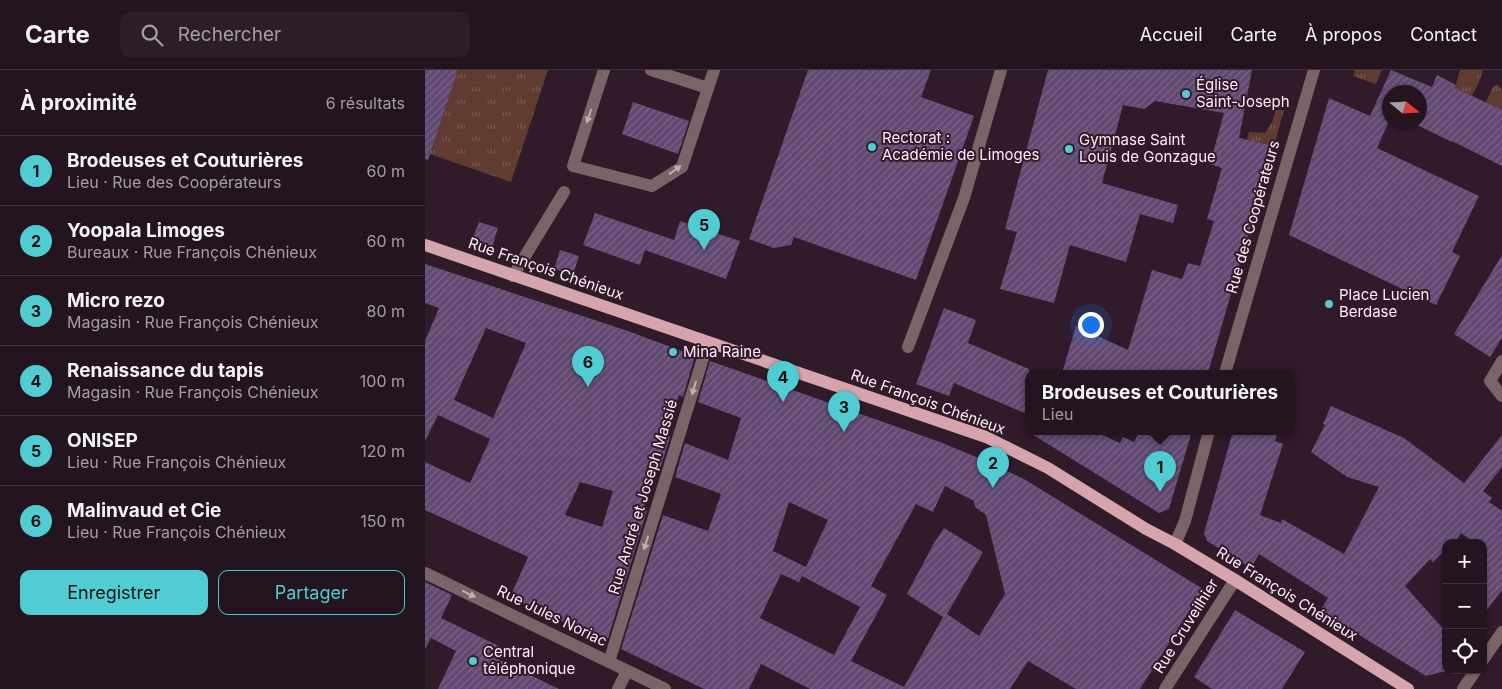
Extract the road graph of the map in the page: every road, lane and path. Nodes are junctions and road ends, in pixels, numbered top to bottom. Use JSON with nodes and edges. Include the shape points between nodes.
{"nodes":[{"id":1,"x":604,"y":70,"type":"edge"},
{"id":2,"x":651,"y":70,"type":"edge"},
{"id":3,"x":714,"y":70,"type":"edge"},
{"id":4,"x":1001,"y":70,"type":"edge"},
{"id":5,"x":1313,"y":70,"type":"edge"},
{"id":6,"x":708,"y":88,"type":"junction"},
{"id":7,"x":563,"y":192,"type":"dead end"},
{"id":8,"x":425,"y":245,"type":"edge"},
{"id":9,"x":513,"y":276,"type":"junction"},
{"id":10,"x":708,"y":342,"type":"junction"},
{"id":11,"x":908,"y":347,"type":"dead end"},
{"id":12,"x":1502,"y":361,"type":"edge"},
{"id":13,"x":1226,"y":370,"type":"edge"},
{"id":14,"x":1502,"y":396,"type":"edge"},
{"id":15,"x":1208,"y":435,"type":"edge"},
{"id":16,"x":1175,"y":544,"type":"junction"},
{"id":17,"x":425,"y":573,"type":"edge"},
{"id":18,"x":1235,"y":580,"type":"junction"},
{"id":19,"x":1502,"y":632,"type":"edge"},
{"id":20,"x":1487,"y":654,"type":"edge"},
{"id":21,"x":609,"y":662,"type":"junction"},
{"id":22,"x":627,"y":671,"type":"junction"},
{"id":23,"x":1473,"y":674,"type":"edge"},
{"id":24,"x":618,"y":689,"type":"edge"},
{"id":25,"x":665,"y":689,"type":"edge"},
{"id":26,"x":1165,"y":689,"type":"edge"},
{"id":27,"x":1407,"y":689,"type":"edge"},
{"id":28,"x":1463,"y":689,"type":"edge"}],
"edges":[{"from":1,"to":6,"type":"street","one_way":true,"via":[[573,166],[652,186],[681,167]]},
{"from":2,"to":6,"type":"street"},
{"from":3,"to":6,"type":"street"},
{"from":4,"to":11,"type":"street","via":[[964,198]]},
{"from":5,"to":13,"type":"street","name":"Rue des Coopérateurs"},
{"from":7,"to":9,"type":"street"},
{"from":8,"to":9,"type":"main road","name":"Rue François Chénieux"},
{"from":9,"to":10,"type":"main road","name":"Rue François Chénieux"},
{"from":10,"to":16,"type":"main road","name":"Rue François Chénieux","via":[[986,437],[1048,468]]},
{"from":10,"to":21,"type":"street","name":"Rue André et Joseph Massié","one_way":true},
{"from":12,"to":14,"type":"street","via":[[1490,381]]},
{"from":15,"to":16,"type":"street","via":[[1185,521]]},
{"from":16,"to":18,"type":"main road","name":"Rue François Chénieux"},
{"from":17,"to":21,"type":"street","name":"Rue Jules Noriac","one_way":true},
{"from":18,"to":26,"type":"street","name":"Rue Cruveilhier"},
{"from":18,"to":27,"type":"main road","name":"Rue François Chénieux"},
{"from":19,"to":20,"type":"street"},
{"from":21,"to":22,"type":"street","name":"Rue Jules Noriac"},
{"from":22,"to":24,"type":"street"},
{"from":22,"to":25,"type":"street","name":"Rue Jules Noriac"},
{"from":23,"to":28,"type":"street"}]}
